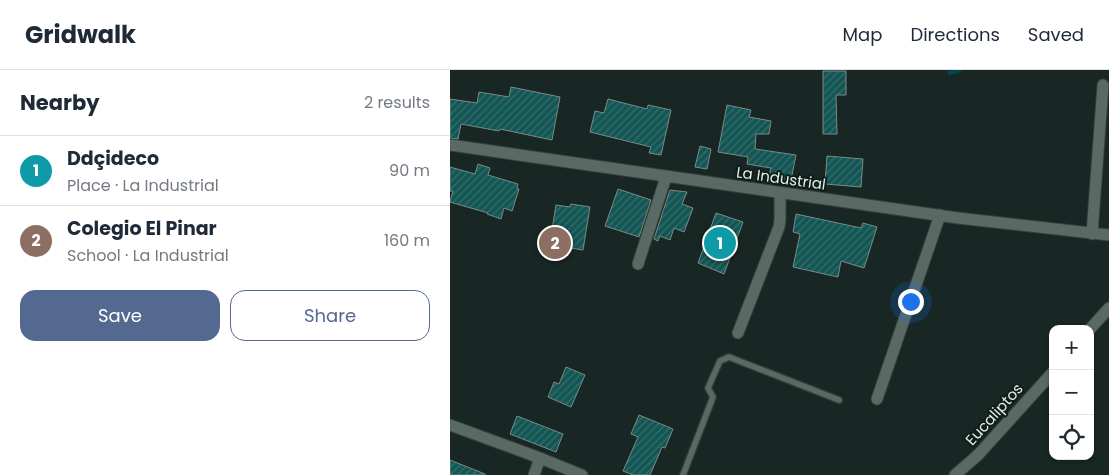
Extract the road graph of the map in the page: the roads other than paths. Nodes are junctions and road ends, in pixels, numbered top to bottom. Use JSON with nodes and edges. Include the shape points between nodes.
{"nodes":[{"id":1,"x":1103,"y":85,"type":"dead end"},
{"id":2,"x":450,"y":145,"type":"edge"},
{"id":3,"x":666,"y":177,"type":"junction"},
{"id":4,"x":780,"y":193,"type":"junction"},
{"id":5,"x":940,"y":216,"type":"junction"},
{"id":6,"x":1092,"y":234,"type":"junction"},
{"id":7,"x":1109,"y":236,"type":"edge"},
{"id":8,"x":638,"y":264,"type":"dead end"},
{"id":9,"x":1109,"y":308,"type":"edge"},
{"id":10,"x":1094,"y":325,"type":"edge"},
{"id":11,"x":738,"y":332,"type":"dead end"},
{"id":12,"x":1049,"y":376,"type":"edge"},
{"id":13,"x":877,"y":399,"type":"dead end"},
{"id":14,"x":838,"y":400,"type":"dead end"},
{"id":15,"x":450,"y":425,"type":"edge"},
{"id":16,"x":540,"y":458,"type":"junction"},
{"id":17,"x":534,"y":475,"type":"edge"},
{"id":18,"x":582,"y":475,"type":"edge"},
{"id":19,"x":683,"y":475,"type":"edge"},
{"id":20,"x":955,"y":475,"type":"edge"}],
"edges":[{"from":1,"to":6,"type":"street"},
{"from":2,"to":3,"type":"street","name":"La Industrial"},
{"from":3,"to":4,"type":"street","name":"La Industrial"},
{"from":3,"to":8,"type":"street"},
{"from":4,"to":5,"type":"street","name":"La Industrial"},
{"from":4,"to":11,"type":"street","via":[[779,227]]},
{"from":5,"to":6,"type":"street","name":"La Industrial"},
{"from":5,"to":13,"type":"street"},
{"from":6,"to":7,"type":"street","name":"La Industrial"},
{"from":9,"to":10,"type":"street"},
{"from":12,"to":20,"type":"street","name":"Eucaliptos","via":[[978,455]]},
{"from":14,"to":19,"type":"lane","via":[[729,357],[720,361],[708,388],[713,397]]},
{"from":15,"to":16,"type":"street"},
{"from":16,"to":17,"type":"street"},
{"from":16,"to":18,"type":"street"}]}
